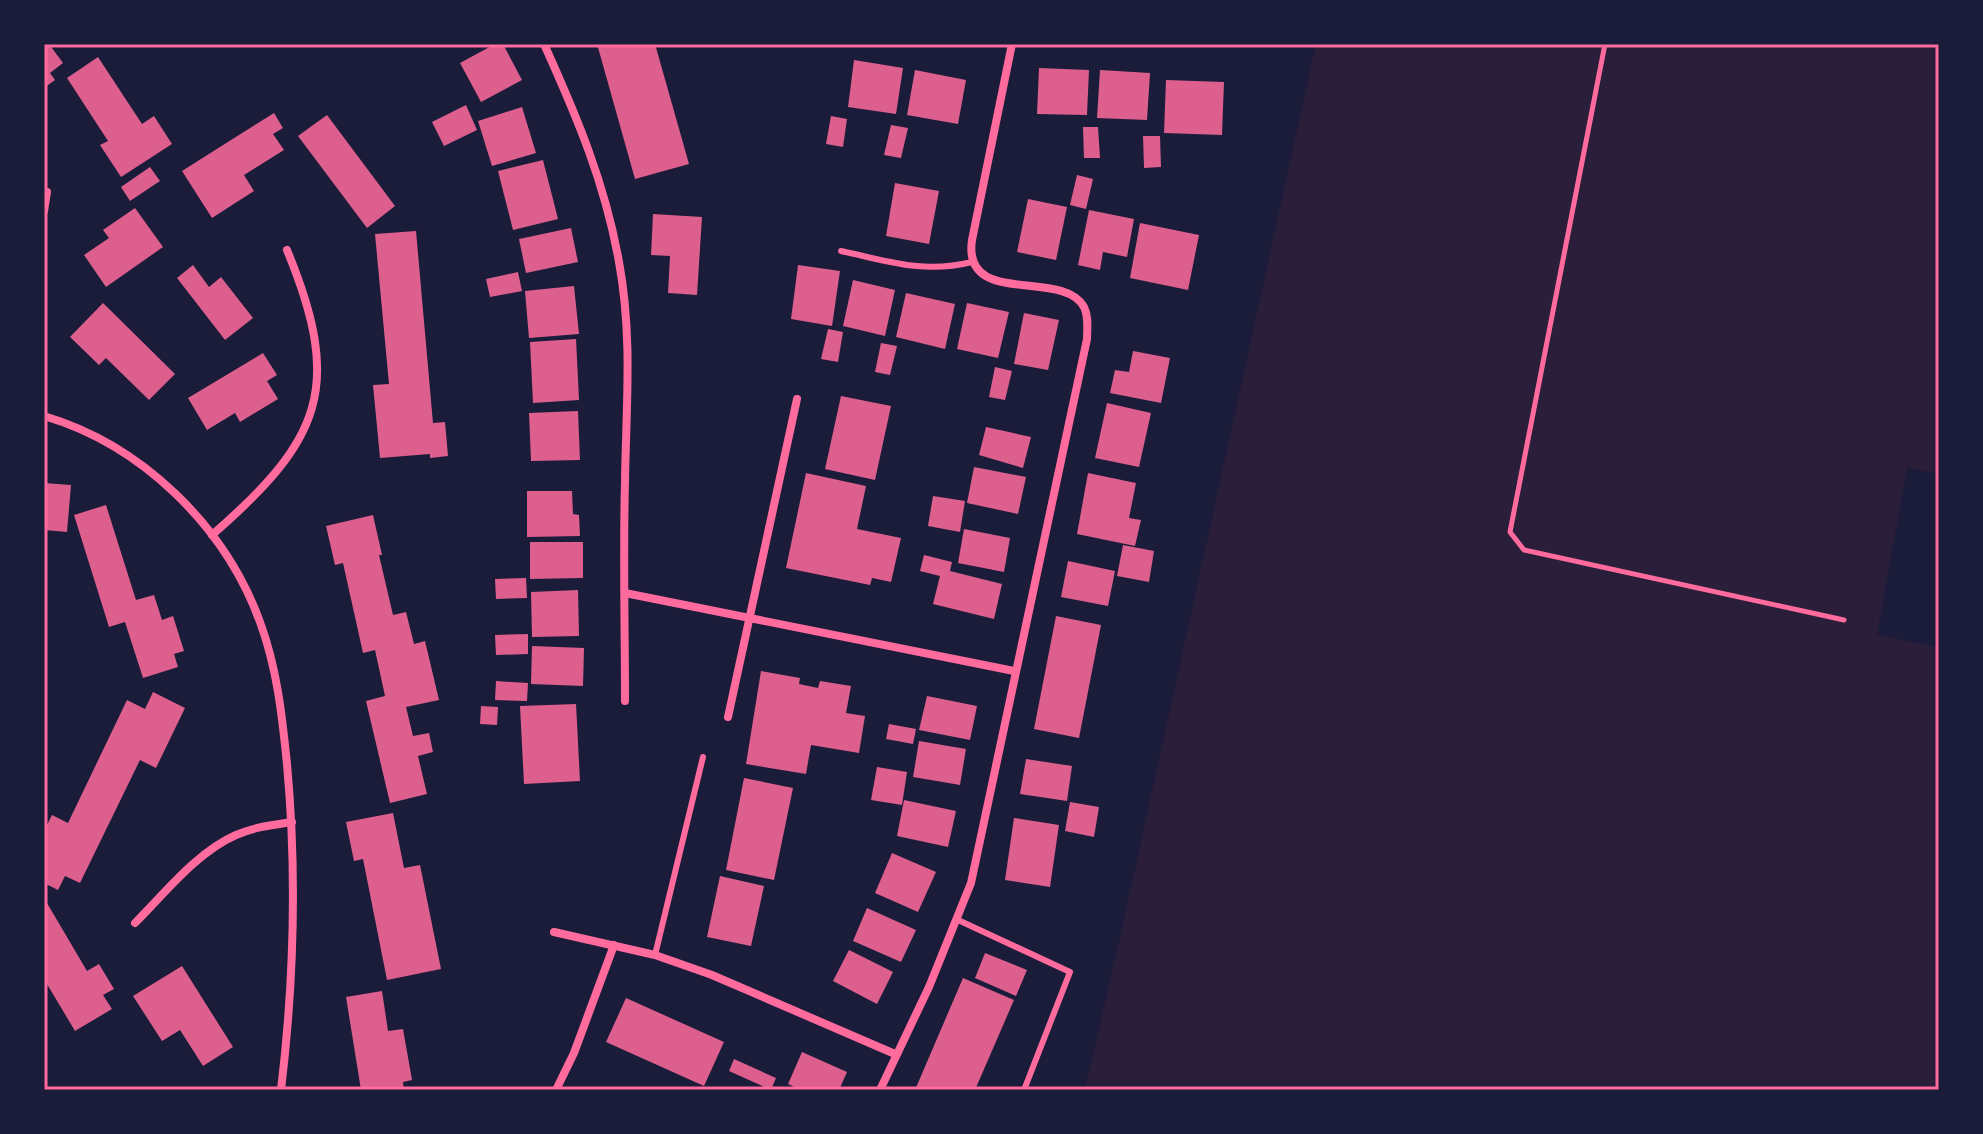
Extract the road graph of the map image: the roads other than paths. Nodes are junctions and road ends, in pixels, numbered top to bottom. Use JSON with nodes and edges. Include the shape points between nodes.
{"nodes":[{"id":1,"x":544,"y":44,"type":"edge"},
{"id":2,"x":1009,"y":44,"type":"edge"},
{"id":3,"x":1028,"y":44,"type":"edge"},
{"id":4,"x":47,"y":192,"type":"dead end"},
{"id":5,"x":44,"y":211,"type":"edge"},
{"id":6,"x":287,"y":250,"type":"dead end"},
{"id":7,"x":841,"y":251,"type":"dead end"},
{"id":8,"x":972,"y":262,"type":"junction"},
{"id":9,"x":797,"y":399,"type":"dead end"},
{"id":10,"x":44,"y":416,"type":"edge"},
{"id":11,"x":212,"y":535,"type":"junction"},
{"id":12,"x":625,"y":593,"type":"junction"},
{"id":13,"x":752,"y":618,"type":"junction"},
{"id":14,"x":1014,"y":671,"type":"junction"},
{"id":15,"x":625,"y":701,"type":"dead end"},
{"id":16,"x":728,"y":717,"type":"dead end"},
{"id":17,"x":703,"y":757,"type":"dead end"},
{"id":18,"x":292,"y":822,"type":"junction"},
{"id":19,"x":958,"y":920,"type":"junction"},
{"id":20,"x":135,"y":923,"type":"dead end"},
{"id":21,"x":554,"y":932,"type":"dead end"},
{"id":22,"x":614,"y":945,"type":"junction"},
{"id":23,"x":655,"y":955,"type":"junction"},
{"id":24,"x":895,"y":1054,"type":"junction"},
{"id":25,"x":281,"y":1090,"type":"edge"},
{"id":26,"x":556,"y":1090,"type":"edge"},
{"id":27,"x":880,"y":1090,"type":"edge"},
{"id":28,"x":1024,"y":1090,"type":"edge"}],
"edges":[{"from":1,"to":12,"type":"street","via":[[583,128],[620,265],[630,375]]},
{"from":2,"to":3,"type":"lane"},
{"from":2,"to":8,"type":"street"},
{"from":4,"to":5,"type":"street"},
{"from":6,"to":11,"type":"street","via":[[309,307],[316,345],[312,409],[286,461]]},
{"from":7,"to":8,"type":"lane","via":[[922,268]]},
{"from":8,"to":14,"type":"street","via":[[997,280],[1073,296],[1088,320]]},
{"from":9,"to":13,"type":"street"},
{"from":10,"to":11,"type":"street","via":[[125,453],[189,505]]},
{"from":11,"to":18,"type":"street","via":[[259,620],[274,669]]},
{"from":12,"to":13,"type":"street"},
{"from":12,"to":15,"type":"street"},
{"from":13,"to":14,"type":"street"},
{"from":13,"to":16,"type":"street"},
{"from":14,"to":19,"type":"street","via":[[977,857]]},
{"from":17,"to":23,"type":"lane"},
{"from":18,"to":20,"type":"street","via":[[261,826],[219,845]]},
{"from":18,"to":25,"type":"street","via":[[293,943]]},
{"from":19,"to":24,"type":"street"},
{"from":19,"to":28,"type":"lane","via":[[1070,972]]},
{"from":21,"to":22,"type":"street"},
{"from":22,"to":23,"type":"street"},
{"from":22,"to":26,"type":"street"},
{"from":23,"to":24,"type":"street"},
{"from":24,"to":27,"type":"street"}]}
